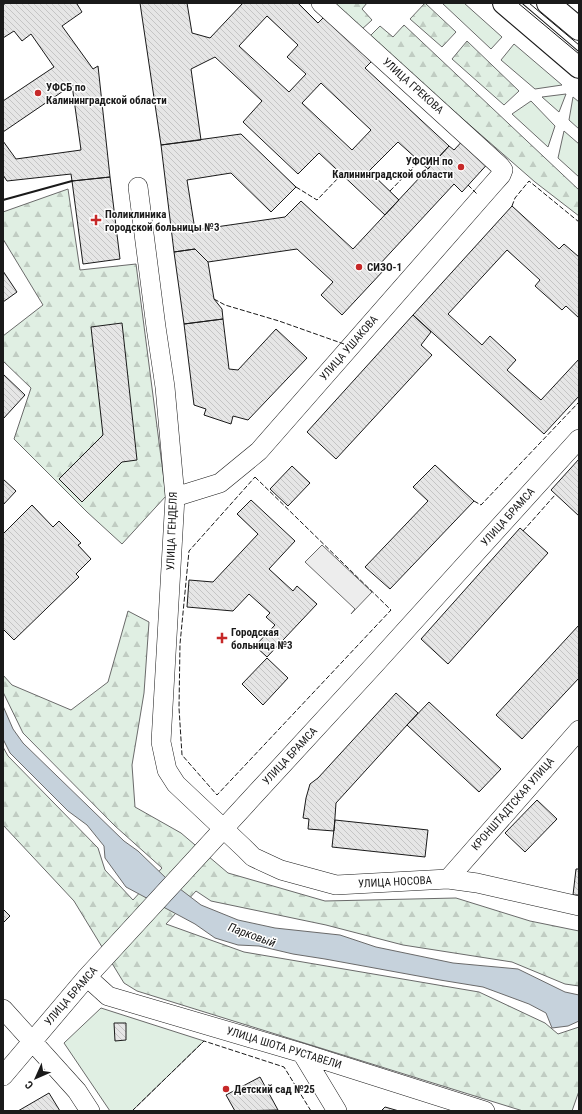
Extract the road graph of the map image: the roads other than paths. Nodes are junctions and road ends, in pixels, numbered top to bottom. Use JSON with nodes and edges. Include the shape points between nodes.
{"nodes":[{"id":1,"x":321,"y":3,"type":"edge"},
{"id":2,"x":504,"y":3,"type":"edge"},
{"id":3,"x":548,"y":3,"type":"edge"},
{"id":4,"x":579,"y":29,"type":"edge"},
{"id":5,"x":579,"y":67,"type":"edge"},
{"id":6,"x":503,"y":170,"type":"joint"},
{"id":7,"x":138,"y":187,"type":"dead end"},
{"id":8,"x":579,"y":439,"type":"edge"},
{"id":9,"x":175,"y":497,"type":"junction"},
{"id":10,"x":579,"y":730,"type":"edge"},
{"id":11,"x":223,"y":829,"type":"junction"},
{"id":12,"x":448,"y":879,"type":"junction"},
{"id":13,"x":579,"y":906,"type":"edge"},
{"id":14,"x":87,"y":977,"type":"junction"},
{"id":15,"x":3,"y":1009,"type":"edge"},
{"id":16,"x":32,"y":1041,"type":"junction"},
{"id":17,"x":302,"y":1052,"type":"junction"},
{"id":18,"x":3,"y":1076,"type":"edge"},
{"id":19,"x":90,"y":1111,"type":"edge"},
{"id":20,"x":337,"y":1111,"type":"edge"},
{"id":21,"x":486,"y":1111,"type":"edge"}],
"edges":[{"from":1,"to":6,"type":"street","name":"УЛИЦА ГРЕКОВА"},
{"from":2,"to":5,"type":"main road"},
{"from":3,"to":4,"type":"main road"},
{"from":6,"to":9,"type":"street","name":"УЛИЦА УШАКОВА","via":[[259,452],[220,483]]},
{"from":7,"to":9,"type":"street","name":"УЛИЦА ГЕНДЕЛЯ","via":[[165,387]]},
{"from":8,"to":11,"type":"street","name":"УЛИЦА БРАМСА"},
{"from":9,"to":11,"type":"street","name":"УЛИЦА ГЕНДЕЛЯ","via":[[161,742],[167,770],[176,784]]},
{"from":10,"to":12,"type":"street","name":"КРОНШТАДТСКАЯ УЛИЦА"},
{"from":11,"to":12,"type":"street","name":"УЛИЦА НОСОВА","via":[[253,857],[281,870],[336,885]]},
{"from":11,"to":14,"type":"street","name":"УЛИЦА БРАМСА"},
{"from":12,"to":13,"type":"street","name":"УЛИЦА НОСОВА"},
{"from":14,"to":16,"type":"street","name":"УЛИЦА БРАМСА"},
{"from":14,"to":17,"type":"street","name":"УЛИЦА ШОТА РУСТАВЕЛИ","via":[[108,996]]},
{"from":15,"to":16,"type":"street"},
{"from":16,"to":18,"type":"street","name":"УЛИЦА БРАМСА"},
{"from":16,"to":19,"type":"street","via":[[77,1091]]},
{"from":17,"to":20,"type":"street"},
{"from":17,"to":21,"type":"street","name":"УЛИЦА ШОТА РУСТАВЕЛИ"}]}
